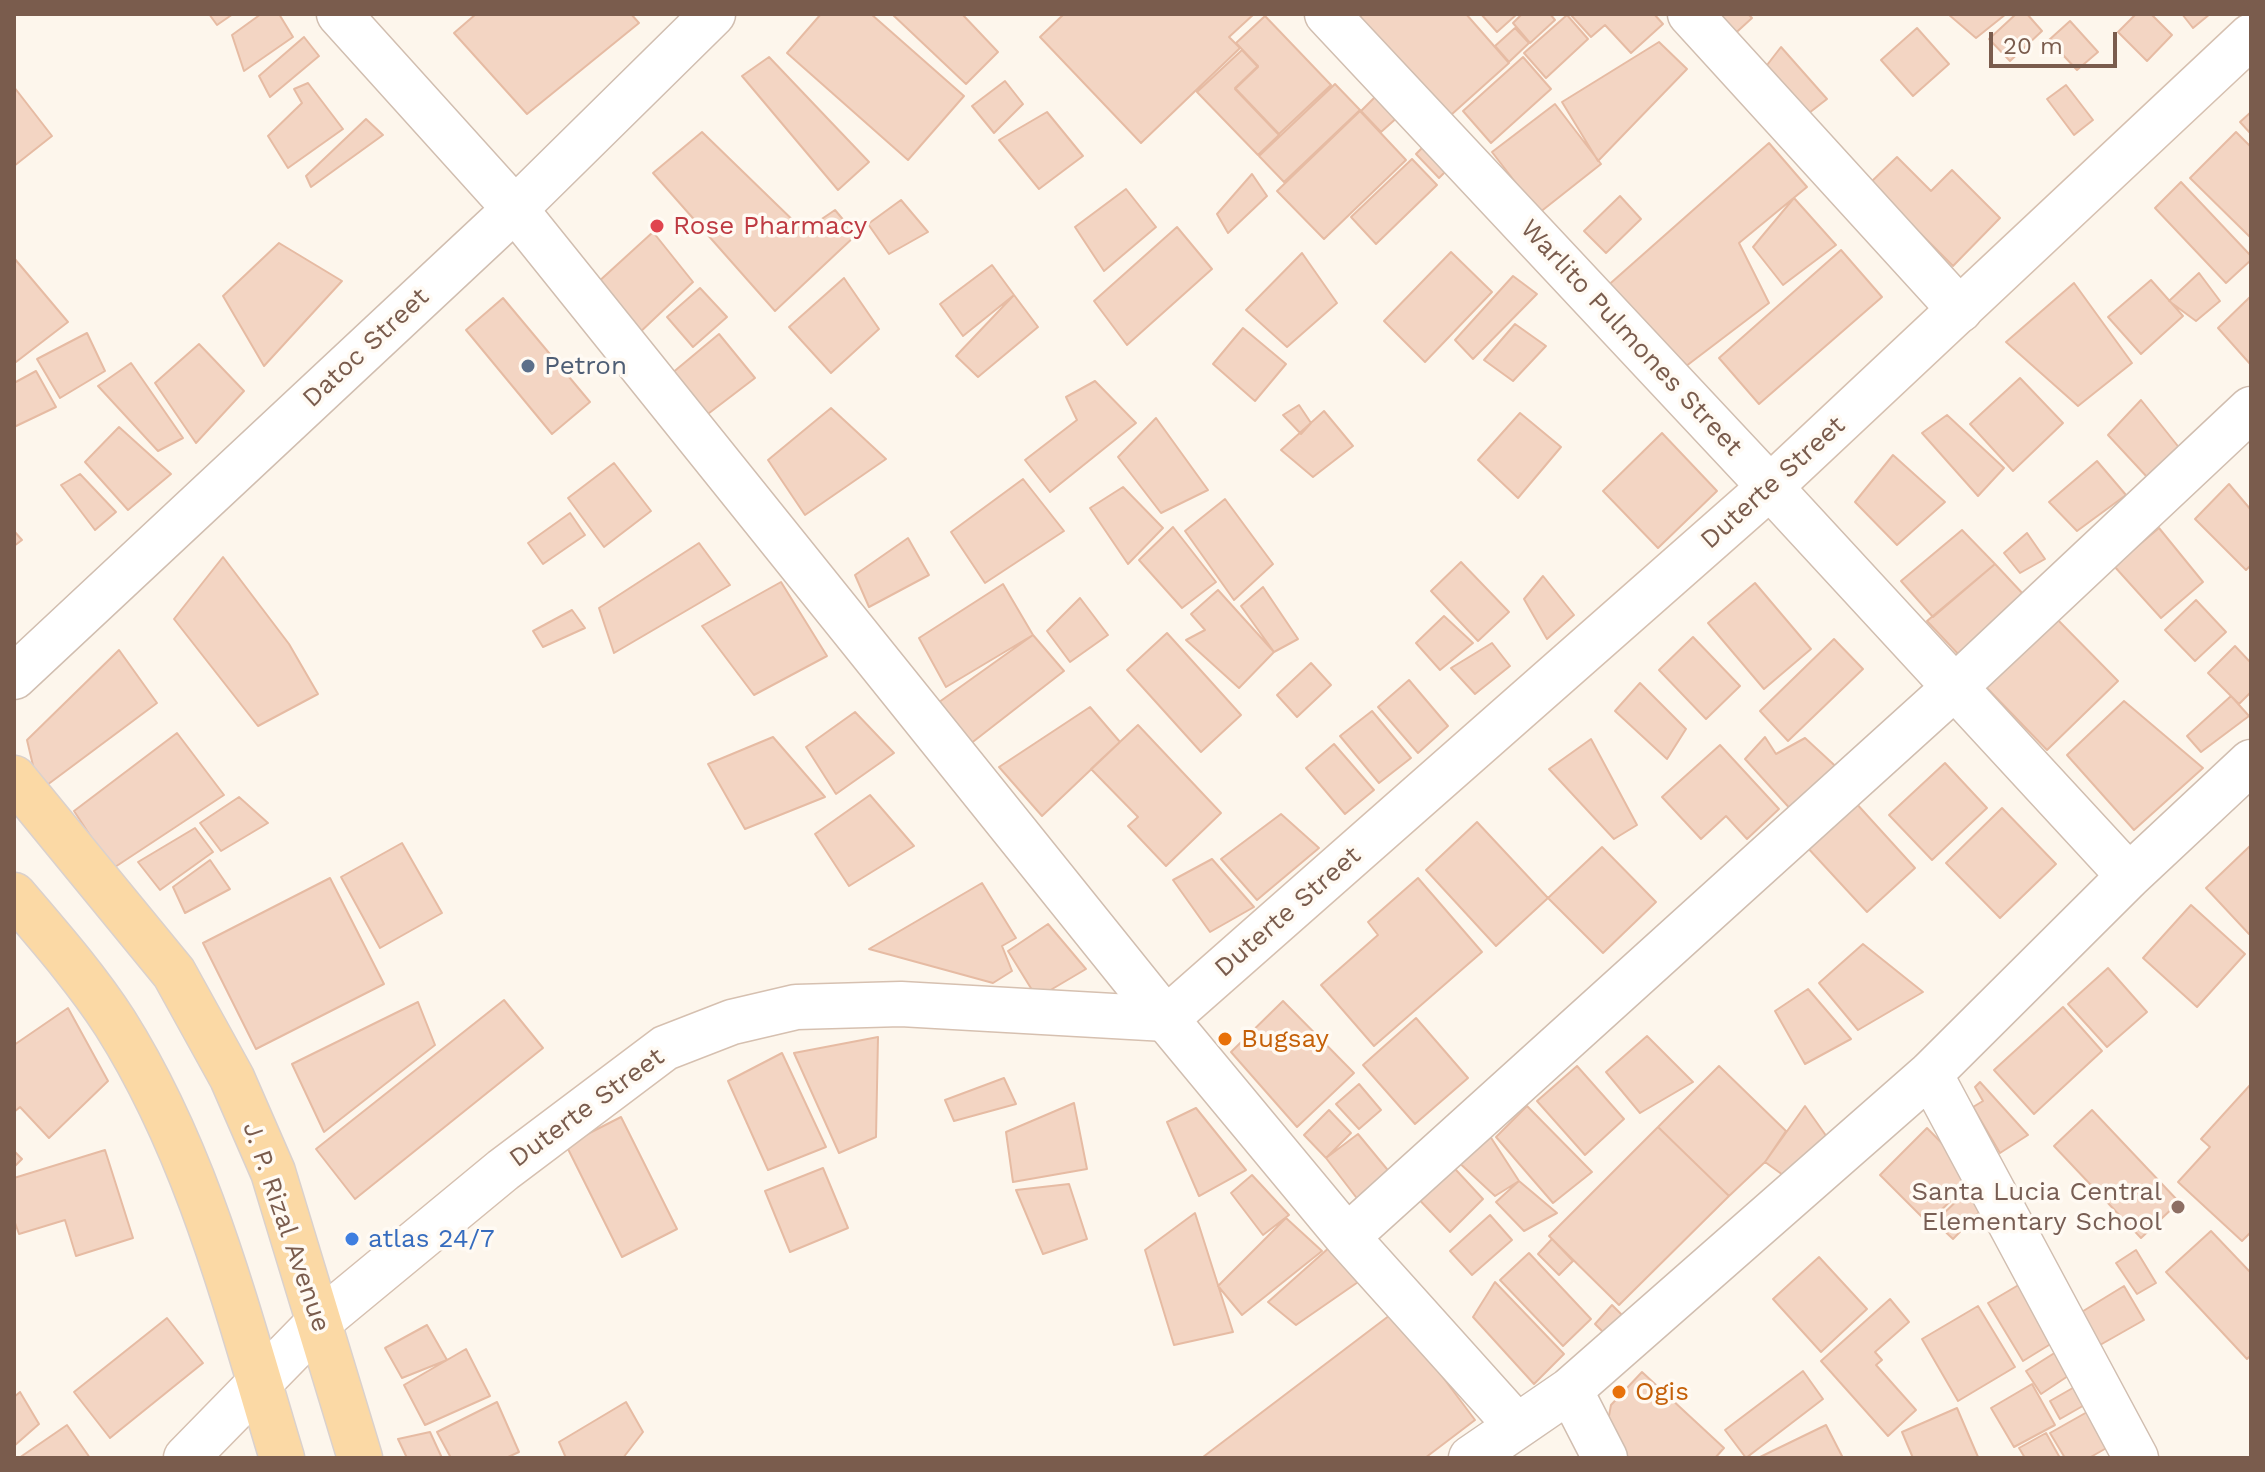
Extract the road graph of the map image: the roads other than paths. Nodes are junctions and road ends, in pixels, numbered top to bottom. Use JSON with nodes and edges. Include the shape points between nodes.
{"nodes":[{"id":1,"x":339,"y":14,"type":"edge"},
{"id":2,"x":713,"y":14,"type":"edge"},
{"id":3,"x":1327,"y":14,"type":"edge"},
{"id":4,"x":1690,"y":14,"type":"edge"},
{"id":5,"x":2251,"y":36,"type":"edge"},
{"id":6,"x":515,"y":209,"type":"junction"},
{"id":7,"x":1960,"y":310,"type":"junction"},
{"id":8,"x":2251,"y":409,"type":"edge"},
{"id":9,"x":1770,"y":487,"type":"junction"},
{"id":10,"x":14,"y":677,"type":"edge"},
{"id":11,"x":1955,"y":687,"type":"junction"},
{"id":12,"x":2251,"y":762,"type":"edge"},
{"id":13,"x":14,"y":778,"type":"edge"},
{"id":14,"x":2129,"y":876,"type":"junction"},
{"id":15,"x":14,"y":895,"type":"edge"},
{"id":16,"x":1166,"y":1019,"type":"junction"},
{"id":17,"x":1930,"y":1074,"type":"junction"},
{"id":18,"x":1347,"y":1237,"type":"junction"},
{"id":19,"x":319,"y":1322,"type":"junction"},
{"id":20,"x":260,"y":1385,"type":"junction"},
{"id":21,"x":1570,"y":1390,"type":"junction"},
{"id":22,"x":1517,"y":1426,"type":"junction"},
{"id":23,"x":186,"y":1458,"type":"edge"},
{"id":24,"x":282,"y":1458,"type":"edge"},
{"id":25,"x":360,"y":1458,"type":"edge"},
{"id":26,"x":1471,"y":1458,"type":"edge"},
{"id":27,"x":1605,"y":1458,"type":"edge"},
{"id":28,"x":2136,"y":1458,"type":"edge"}],
"edges":[{"from":1,"to":6,"type":"street"},
{"from":2,"to":6,"type":"street","name":"Datoc Street"},
{"from":3,"to":9,"type":"street","name":"Warlito Pulmones Street"},
{"from":4,"to":7,"type":"street"},
{"from":5,"to":7,"type":"street","name":"Duterte Street"},
{"from":6,"to":10,"type":"street","name":"Datoc Street"},
{"from":6,"to":16,"type":"street"},
{"from":7,"to":9,"type":"street","name":"Duterte Street"},
{"from":8,"to":11,"type":"street"},
{"from":9,"to":11,"type":"street","name":"Warlito Pulmones Street"},
{"from":9,"to":16,"type":"street","name":"Duterte Street"},
{"from":11,"to":14,"type":"street","name":"Warlito Pulmones Street"},
{"from":11,"to":18,"type":"street"},
{"from":12,"to":14,"type":"street"},
{"from":13,"to":19,"type":"main road","name":"J. P. Rizal Avenue","via":[[174,973],[232,1078],[273,1172]]},
{"from":14,"to":17,"type":"street"},
{"from":15,"to":20,"type":"main road","via":[[115,1024],[168,1122],[213,1229]]},
{"from":16,"to":18,"type":"street"},
{"from":16,"to":19,"type":"street","name":"Duterte Street","via":[[901,1004],[796,1007],[732,1022],[665,1048],[503,1170]]},
{"from":17,"to":21,"type":"street"},
{"from":17,"to":28,"type":"street"},
{"from":18,"to":22,"type":"street"},
{"from":19,"to":20,"type":"street","name":"Duterte Street"},
{"from":19,"to":25,"type":"main road","name":"J. P. Rizal Avenue"},
{"from":20,"to":23,"type":"street","name":"Duterte Street"},
{"from":20,"to":24,"type":"main road"},
{"from":21,"to":22,"type":"street"},
{"from":21,"to":27,"type":"street"},
{"from":22,"to":26,"type":"street"}]}
